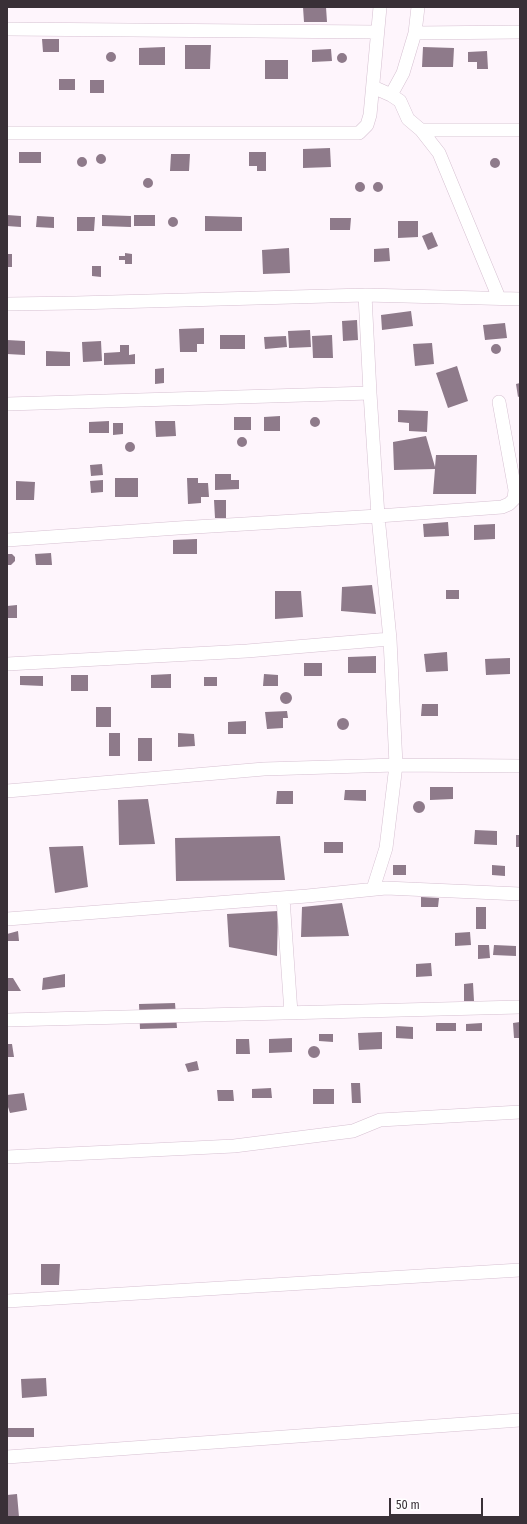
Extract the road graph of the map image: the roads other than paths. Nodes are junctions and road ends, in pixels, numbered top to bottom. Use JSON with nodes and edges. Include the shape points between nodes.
{"nodes":[{"id":1,"x":380,"y":7,"type":"edge"},
{"id":2,"x":418,"y":7,"type":"edge"},
{"id":3,"x":7,"y":29,"type":"edge"},
{"id":4,"x":377,"y":32,"type":"junction"},
{"id":5,"x":520,"y":32,"type":"edge"},
{"id":6,"x":415,"y":33,"type":"junction"},
{"id":7,"x":372,"y":87,"type":"junction"},
{"id":8,"x":391,"y":95,"type":"junction"},
{"id":9,"x":421,"y":130,"type":"junction"},
{"id":10,"x":520,"y":130,"type":"edge"},
{"id":11,"x":7,"y":133,"type":"edge"},
{"id":12,"x":365,"y":295,"type":"junction"},
{"id":13,"x":500,"y":298,"type":"junction"},
{"id":14,"x":520,"y":299,"type":"edge"},
{"id":15,"x":7,"y":304,"type":"edge"},
{"id":16,"x":370,"y":393,"type":"junction"},
{"id":17,"x":499,"y":402,"type":"dead end"},
{"id":18,"x":7,"y":404,"type":"edge"},
{"id":19,"x":378,"y":516,"type":"junction"},
{"id":20,"x":7,"y":540,"type":"edge"},
{"id":21,"x":390,"y":639,"type":"junction"},
{"id":22,"x":7,"y":664,"type":"edge"},
{"id":23,"x":396,"y":765,"type":"junction"},
{"id":24,"x":520,"y":766,"type":"edge"},
{"id":25,"x":7,"y":791,"type":"edge"},
{"id":26,"x":372,"y":889,"type":"junction"},
{"id":27,"x":520,"y":894,"type":"edge"},
{"id":28,"x":283,"y":898,"type":"junction"},
{"id":29,"x":7,"y":919,"type":"edge"},
{"id":30,"x":520,"y":1007,"type":"edge"},
{"id":31,"x":291,"y":1013,"type":"junction"},
{"id":32,"x":7,"y":1020,"type":"edge"},
{"id":33,"x":520,"y":1112,"type":"edge"},
{"id":34,"x":7,"y":1157,"type":"edge"},
{"id":35,"x":520,"y":1270,"type":"edge"},
{"id":36,"x":7,"y":1301,"type":"edge"},
{"id":37,"x":520,"y":1420,"type":"edge"},
{"id":38,"x":7,"y":1457,"type":"edge"}],
"edges":[{"from":1,"to":4,"type":"street"},
{"from":2,"to":6,"type":"street"},
{"from":3,"to":4,"type":"street"},
{"from":4,"to":7,"type":"street"},
{"from":5,"to":6,"type":"street"},
{"from":6,"to":8,"type":"street","via":[[403,73]]},
{"from":7,"to":8,"type":"street"},
{"from":7,"to":11,"type":"street","via":[[370,115],[367,125],[359,134]]},
{"from":8,"to":9,"type":"street","via":[[400,101],[408,119]]},
{"from":9,"to":10,"type":"street"},
{"from":9,"to":13,"type":"street","via":[[439,153]]},
{"from":12,"to":13,"type":"street"},
{"from":12,"to":15,"type":"street"},
{"from":12,"to":16,"type":"street"},
{"from":13,"to":14,"type":"street"},
{"from":16,"to":18,"type":"street"},
{"from":16,"to":19,"type":"street"},
{"from":17,"to":19,"type":"street","via":[[515,490],[514,499],[509,504],[502,507]]},
{"from":19,"to":20,"type":"street"},
{"from":19,"to":21,"type":"street"},
{"from":21,"to":22,"type":"street"},
{"from":21,"to":23,"type":"street"},
{"from":23,"to":24,"type":"street"},
{"from":23,"to":25,"type":"street","via":[[264,770]]},
{"from":23,"to":26,"type":"street","via":[[386,848]]},
{"from":26,"to":27,"type":"street"},
{"from":26,"to":28,"type":"street"},
{"from":28,"to":29,"type":"street"},
{"from":28,"to":31,"type":"street"},
{"from":30,"to":31,"type":"street"},
{"from":31,"to":32,"type":"street"},
{"from":33,"to":34,"type":"street","via":[[380,1120],[353,1131],[234,1146]]},
{"from":35,"to":36,"type":"street"},
{"from":37,"to":38,"type":"street"}]}
